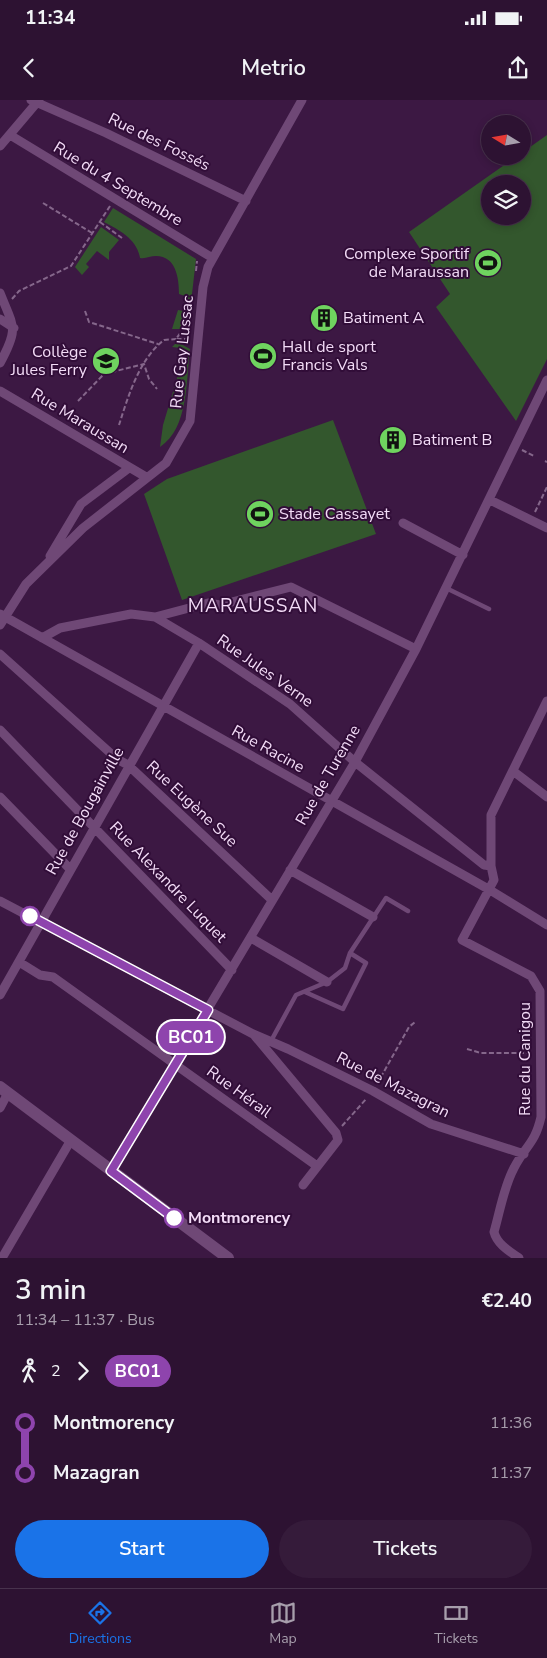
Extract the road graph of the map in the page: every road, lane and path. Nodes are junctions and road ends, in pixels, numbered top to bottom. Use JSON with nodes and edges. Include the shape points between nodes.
{"nodes":[{"id":1,"x":302,"y":100,"type":"edge"},
{"id":2,"x":36,"y":101,"type":"edge"},
{"id":3,"x":10,"y":135,"type":"junction"},
{"id":4,"x":0,"y":146,"type":"edge"},
{"id":5,"x":246,"y":201,"type":"junction"},
{"id":6,"x":43,"y":203,"type":"dead end"},
{"id":7,"x":110,"y":206,"type":"dead end"},
{"id":8,"x":100,"y":222,"type":"junction"},
{"id":9,"x":93,"y":233,"type":"junction"},
{"id":10,"x":122,"y":238,"type":"dead end"},
{"id":11,"x":197,"y":258,"type":"dead end"},
{"id":12,"x":212,"y":258,"type":"junction"},
{"id":13,"x":195,"y":276,"type":"dead end"},
{"id":14,"x":0,"y":293,"type":"edge"},
{"id":15,"x":5,"y":306,"type":"junction"},
{"id":16,"x":86,"y":311,"type":"dead end"},
{"id":17,"x":0,"y":319,"type":"edge"},
{"id":18,"x":190,"y":322,"type":"dead end"},
{"id":19,"x":14,"y":328,"type":"junction"},
{"id":20,"x":176,"y":339,"type":"junction"},
{"id":21,"x":198,"y":340,"type":"junction"},
{"id":22,"x":158,"y":344,"type":"junction"},
{"id":23,"x":0,"y":363,"type":"edge"},
{"id":24,"x":144,"y":364,"type":"junction"},
{"id":25,"x":547,"y":380,"type":"edge"},
{"id":26,"x":158,"y":389,"type":"dead end"},
{"id":27,"x":0,"y":391,"type":"edge"},
{"id":28,"x":78,"y":401,"type":"dead end"},
{"id":29,"x":119,"y":425,"type":"dead end"},
{"id":30,"x":129,"y":468,"type":"junction"},
{"id":31,"x":146,"y":478,"type":"junction"},
{"id":32,"x":547,"y":487,"type":"edge"},
{"id":33,"x":490,"y":500,"type":"junction"},
{"id":34,"x":531,"y":520,"type":"junction"},
{"id":35,"x":403,"y":523,"type":"dead end"},
{"id":36,"x":547,"y":528,"type":"edge"},
{"id":37,"x":463,"y":555,"type":"junction"},
{"id":38,"x":42,"y":570,"type":"junction"},
{"id":39,"x":446,"y":588,"type":"junction"},
{"id":40,"x":489,"y":609,"type":"dead end"},
{"id":41,"x":155,"y":617,"type":"junction"},
{"id":42,"x":2,"y":619,"type":"edge"},
{"id":43,"x":42,"y":638,"type":"junction"},
{"id":44,"x":199,"y":643,"type":"junction"},
{"id":45,"x":416,"y":650,"type":"junction"},
{"id":46,"x":0,"y":654,"type":"edge"},
{"id":47,"x":547,"y":701,"type":"edge"},
{"id":48,"x":161,"y":707,"type":"junction"},
{"id":49,"x":0,"y":730,"type":"edge"},
{"id":50,"x":355,"y":762,"type":"junction"},
{"id":51,"x":128,"y":765,"type":"junction"},
{"id":52,"x":513,"y":771,"type":"junction"},
{"id":53,"x":0,"y":797,"type":"edge"},
{"id":54,"x":547,"y":798,"type":"edge"},
{"id":55,"x":330,"y":801,"type":"junction"},
{"id":56,"x":94,"y":827,"type":"junction"},
{"id":57,"x":491,"y":866,"type":"junction"},
{"id":58,"x":70,"y":869,"type":"junction"},
{"id":59,"x":290,"y":870,"type":"junction"},
{"id":60,"x":490,"y":890,"type":"junction"},
{"id":61,"x":272,"y":900,"type":"junction"},
{"id":62,"x":0,"y":901,"type":"edge"},
{"id":63,"x":408,"y":910,"type":"dead end"},
{"id":64,"x":373,"y":917,"type":"junction"},
{"id":65,"x":41,"y":922,"type":"junction"},
{"id":66,"x":547,"y":925,"type":"edge"},
{"id":67,"x":250,"y":938,"type":"junction"},
{"id":68,"x":350,"y":953,"type":"junction"},
{"id":69,"x":19,"y":962,"type":"junction"},
{"id":70,"x":232,"y":970,"type":"junction"},
{"id":71,"x":327,"y":982,"type":"junction"},
{"id":72,"x":1,"y":991,"type":"edge"},
{"id":73,"x":305,"y":992,"type":"junction"},
{"id":74,"x":208,"y":1010,"type":"junction"},
{"id":75,"x":415,"y":1022,"type":"dead end"},
{"id":76,"x":253,"y":1034,"type":"junction"},
{"id":77,"x":271,"y":1041,"type":"junction"},
{"id":78,"x":467,"y":1049,"type":"dead end"},
{"id":79,"x":541,"y":1054,"type":"junction"},
{"id":80,"x":174,"y":1064,"type":"junction"},
{"id":81,"x":4,"y":1090,"type":"edge"},
{"id":82,"x":373,"y":1091,"type":"junction"},
{"id":83,"x":0,"y":1108,"type":"edge"},
{"id":84,"x":337,"y":1137,"type":"junction"},
{"id":85,"x":71,"y":1140,"type":"junction"},
{"id":86,"x":524,"y":1154,"type":"junction"},
{"id":87,"x":317,"y":1166,"type":"junction"},
{"id":88,"x":111,"y":1171,"type":"junction"},
{"id":89,"x":303,"y":1185,"type":"dead end"},
{"id":90,"x":2,"y":1258,"type":"edge"},
{"id":91,"x":228,"y":1258,"type":"edge"},
{"id":92,"x":519,"y":1258,"type":"edge"}],
"edges":[{"from":1,"to":5,"type":"street","name":"Rue Gay Lussac"},
{"from":2,"to":3,"type":"street"},
{"from":2,"to":5,"type":"street","name":"Rue des Fossés"},
{"from":3,"to":4,"type":"street"},
{"from":3,"to":12,"type":"street","name":"Rue du 4 Septembre"},
{"from":5,"to":12,"type":"street","name":"Rue Gay Lussac"},
{"from":6,"to":9,"type":"path"},
{"from":7,"to":8,"type":"path"},
{"from":8,"to":9,"type":"path"},
{"from":8,"to":10,"type":"path"},
{"from":9,"to":15,"type":"path","via":[[71,266],[19,291]]},
{"from":11,"to":13,"type":"path"},
{"from":12,"to":21,"type":"street","name":"Rue Gay Lussac","via":[[204,282]]},
{"from":14,"to":15,"type":"street"},
{"from":15,"to":19,"type":"street"},
{"from":16,"to":22,"type":"path","via":[[89,322]]},
{"from":17,"to":19,"type":"street"},
{"from":18,"to":20,"type":"path","via":[[189,330],[181,332]]},
{"from":19,"to":23,"type":"street","via":[[12,340]]},
{"from":20,"to":21,"type":"path"},
{"from":20,"to":22,"type":"path"},
{"from":21,"to":31,"type":"street","name":"Rue Gay Lussac","via":[[190,421],[166,463]]},
{"from":22,"to":24,"type":"path"},
{"from":24,"to":26,"type":"path","via":[[149,379]]},
{"from":24,"to":28,"type":"path","via":[[104,374]]},
{"from":24,"to":29,"type":"path"},
{"from":25,"to":33,"type":"street","name":"Rue de Turenne"},
{"from":27,"to":30,"type":"street","name":"Rue Maraussan"},
{"from":30,"to":31,"type":"street","name":"Rue Maraussan"},
{"from":30,"to":38,"type":"street","name":"Rue Gay Lussac","via":[[81,504]]},
{"from":31,"to":38,"type":"street","name":"Rue Gay Lussac","via":[[83,528]]},
{"from":32,"to":34,"type":"path"},
{"from":33,"to":34,"type":"street"},
{"from":33,"to":37,"type":"street","name":"Rue de Turenne"},
{"from":34,"to":36,"type":"street"},
{"from":35,"to":37,"type":"street"},
{"from":37,"to":39,"type":"street","name":"Rue de Turenne"},
{"from":38,"to":42,"type":"street","name":"Rue Gay Lussac","via":[[26,584]]},
{"from":39,"to":40,"type":"lane"},
{"from":39,"to":45,"type":"street","name":"Rue de Turenne"},
{"from":41,"to":43,"type":"street","name":"Rue Jules Verne","via":[[131,614],[60,628]]},
{"from":41,"to":44,"type":"street","name":"Rue Jules Verne"},
{"from":41,"to":45,"type":"street","via":[[292,587]]},
{"from":42,"to":43,"type":"street","name":"Rue Racine"},
{"from":43,"to":48,"type":"street","name":"Rue Racine"},
{"from":44,"to":48,"type":"street","name":"Rue de Bougainville"},
{"from":44,"to":50,"type":"street","name":"Rue Jules Verne","via":[[290,704]]},
{"from":45,"to":50,"type":"street","name":"Rue de Turenne"},
{"from":46,"to":51,"type":"street","name":"Rue Eugène Sue","via":[[117,759]]},
{"from":47,"to":52,"type":"street"},
{"from":48,"to":51,"type":"street","name":"Rue de Bougainville"},
{"from":48,"to":55,"type":"street","name":"Rue Racine"},
{"from":49,"to":56,"type":"street","name":"Rue Alexandre Luquet"},
{"from":50,"to":55,"type":"street","name":"Rue de Turenne"},
{"from":50,"to":57,"type":"street","name":"Rue Jules Verne","via":[[484,865]]},
{"from":51,"to":56,"type":"street","name":"Rue de Bougainville"},
{"from":51,"to":61,"type":"street","name":"Rue Eugène Sue"},
{"from":52,"to":54,"type":"street"},
{"from":52,"to":57,"type":"street","via":[[491,815]]},
{"from":53,"to":58,"type":"street"},
{"from":55,"to":59,"type":"street","name":"Rue de Turenne"},
{"from":55,"to":60,"type":"street","name":"Rue Racine"},
{"from":56,"to":58,"type":"street","name":"Rue de Bougainville"},
{"from":56,"to":70,"type":"street","name":"Rue Alexandre Luquet"},
{"from":57,"to":60,"type":"street","via":[[494,880]]},
{"from":58,"to":65,"type":"street","name":"Rue de Bougainville"},
{"from":59,"to":61,"type":"street","name":"Rue de Turenne"},
{"from":59,"to":64,"type":"street"},
{"from":60,"to":66,"type":"street","name":"Rue Racine"},
{"from":60,"to":79,"type":"street","name":"Rue du Canigou","via":[[462,940],[537,982]]},
{"from":61,"to":67,"type":"street","name":"Rue de Turenne"},
{"from":62,"to":65,"type":"street","name":"Rue de Mazagran"},
{"from":63,"to":64,"type":"lane","via":[[386,898]]},
{"from":64,"to":68,"type":"lane"},
{"from":65,"to":69,"type":"street","name":"Rue de Bougainville"},
{"from":65,"to":74,"type":"street","name":"Rue de Mazagran"},
{"from":67,"to":70,"type":"street","name":"Rue de Turenne"},
{"from":67,"to":71,"type":"street"},
{"from":68,"to":71,"type":"lane","via":[[345,968]]},
{"from":68,"to":73,"type":"lane","via":[[366,963],[343,1009]]},
{"from":69,"to":72,"type":"street","name":"Rue de Bougainville"},
{"from":69,"to":80,"type":"street","name":"Rue Hérail","via":[[40,975],[53,977]]},
{"from":70,"to":74,"type":"street","name":"Rue de Turenne"},
{"from":71,"to":73,"type":"lane"},
{"from":73,"to":77,"type":"lane","via":[[296,996]]},
{"from":74,"to":76,"type":"street","name":"Rue de Mazagran"},
{"from":74,"to":80,"type":"street","name":"Rue de Turenne"},
{"from":75,"to":82,"type":"path","via":[[409,1027]]},
{"from":76,"to":77,"type":"street","name":"Rue de Mazagran"},
{"from":76,"to":84,"type":"street","name":"Rue de Mazagran"},
{"from":77,"to":82,"type":"street","name":"Rue de Mazagran"},
{"from":78,"to":79,"type":"path","via":[[480,1053]]},
{"from":79,"to":86,"type":"street","name":"Rue du Canigou","via":[[541,1117],[537,1133]]},
{"from":80,"to":87,"type":"street","name":"Rue Hérail"},
{"from":80,"to":88,"type":"street","name":"Rue de Turenne"},
{"from":81,"to":83,"type":"street"},
{"from":81,"to":85,"type":"main road"},
{"from":82,"to":84,"type":"path"},
{"from":82,"to":86,"type":"street","name":"Rue de Mazagran","via":[[431,1124]]},
{"from":84,"to":87,"type":"street"},
{"from":85,"to":88,"type":"main road"},
{"from":85,"to":90,"type":"street"},
{"from":86,"to":92,"type":"street","name":"Rue du Canigou","via":[[513,1168],[494,1232],[504,1247]]},
{"from":87,"to":89,"type":"street"},
{"from":88,"to":91,"type":"main road"}]}
